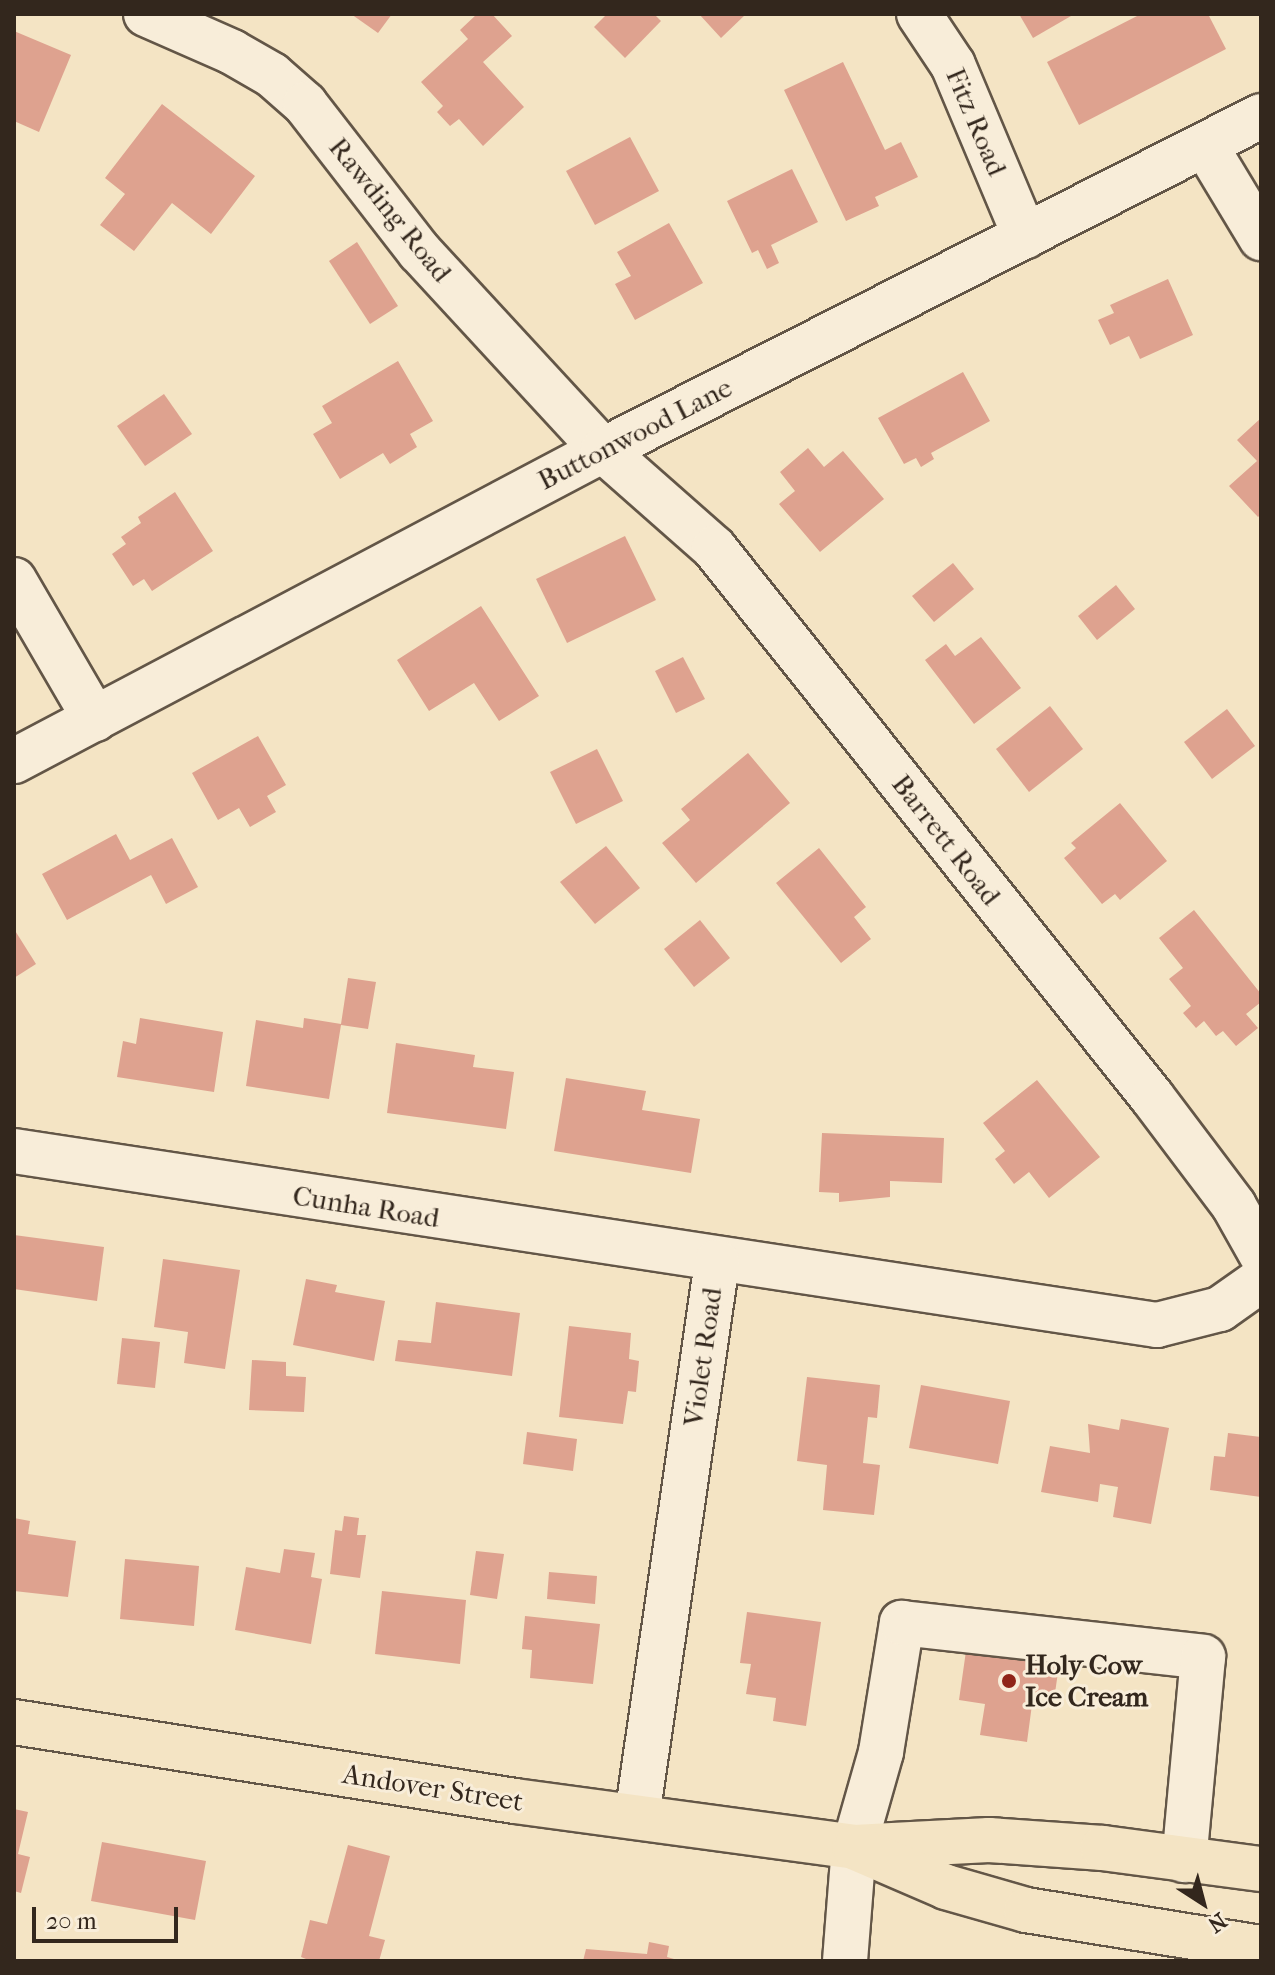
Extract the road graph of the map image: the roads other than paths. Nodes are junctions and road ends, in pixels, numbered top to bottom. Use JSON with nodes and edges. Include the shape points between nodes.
{"nodes":[{"id":1,"x":146,"y":14,"type":"edge"},
{"id":2,"x":919,"y":14,"type":"edge"},
{"id":3,"x":1261,"y":116,"type":"edge"},
{"id":4,"x":1205,"y":145,"type":"junction"},
{"id":5,"x":1025,"y":236,"type":"junction"},
{"id":6,"x":1261,"y":238,"type":"edge"},
{"id":7,"x":603,"y":450,"type":"junction"},
{"id":8,"x":14,"y":580,"type":"edge"},
{"id":9,"x":95,"y":719,"type":"junction"},
{"id":10,"x":14,"y":761,"type":"edge"},
{"id":11,"x":14,"y":1151,"type":"edge"},
{"id":12,"x":1261,"y":1254,"type":"edge"},
{"id":13,"x":717,"y":1262,"type":"junction"},
{"id":14,"x":1261,"y":1280,"type":"edge"},
{"id":15,"x":14,"y":1722,"type":"edge"},
{"id":16,"x":637,"y":1817,"type":"junction"},
{"id":17,"x":854,"y":1847,"type":"junction"},
{"id":18,"x":1184,"y":1860,"type":"junction"},
{"id":19,"x":1261,"y":1869,"type":"edge"},
{"id":20,"x":1261,"y":1948,"type":"edge"},
{"id":21,"x":845,"y":1961,"type":"edge"}],
"edges":[{"from":1,"to":7,"type":"street","name":"Rawding Road","via":[[232,52],[272,75],[305,104],[420,252]]},
{"from":2,"to":5,"type":"street","name":"Fitz Road","via":[[953,65]]},
{"from":3,"to":4,"type":"street","name":"Buttonwood Lane"},
{"from":4,"to":5,"type":"street","name":"Buttonwood Lane"},
{"from":4,"to":6,"type":"street"},
{"from":5,"to":7,"type":"street","name":"Buttonwood Lane"},
{"from":7,"to":9,"type":"street","name":"Buttonwood Lane"},
{"from":7,"to":12,"type":"street","name":"Barrett Road","via":[[714,548],[1152,1097],[1234,1206]]},
{"from":8,"to":9,"type":"street"},
{"from":9,"to":10,"type":"street","name":"Buttonwood Lane"},
{"from":11,"to":13,"type":"street","name":"Cunha Road"},
{"from":13,"to":14,"type":"street","name":"Violet Road","via":[[1157,1325],[1220,1309]]},
{"from":13,"to":16,"type":"street","name":"Violet Road"},
{"from":15,"to":16,"type":"highway","name":"Andover Street"},
{"from":16,"to":17,"type":"highway","name":"Andover Street"},
{"from":17,"to":18,"type":"highway","name":"Andover Street","via":[[989,1840]]},
{"from":17,"to":18,"type":"street","via":[[881,1752],[902,1623],[1203,1657]]},
{"from":17,"to":20,"type":"highway","name":"Andover Street","via":[[946,1887],[1026,1910]]},
{"from":17,"to":21,"type":"street"},
{"from":18,"to":19,"type":"highway","name":"Andover Street"}]}
